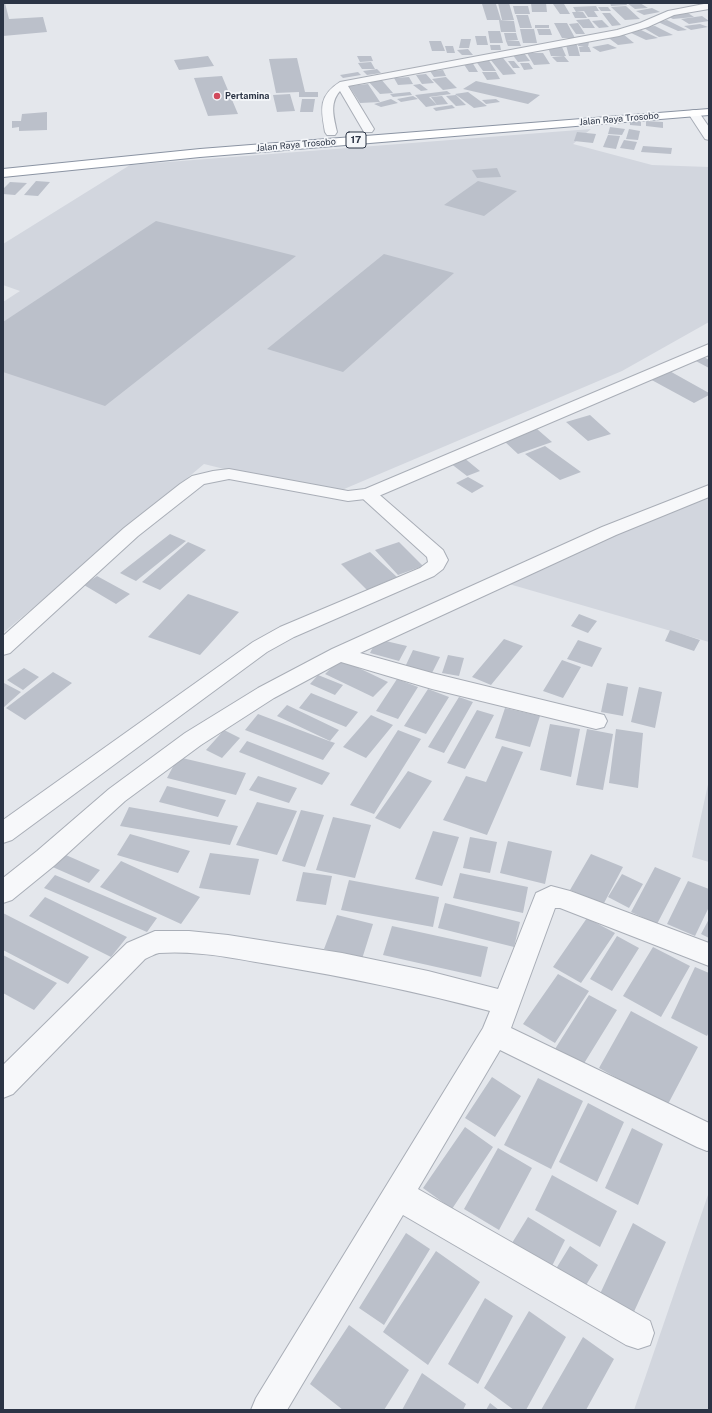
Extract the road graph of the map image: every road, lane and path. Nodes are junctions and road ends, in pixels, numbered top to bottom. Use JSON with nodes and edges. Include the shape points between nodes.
{"nodes":[{"id":1,"x":666,"y":3,"type":"edge"},
{"id":2,"x":709,"y":6,"type":"edge"},
{"id":3,"x":671,"y":14,"type":"junction"},
{"id":4,"x":342,"y":85,"type":"junction"},
{"id":5,"x":709,"y":102,"type":"edge"},
{"id":6,"x":709,"y":112,"type":"edge"},
{"id":7,"x":694,"y":113,"type":"junction"},
{"id":8,"x":368,"y":129,"type":"junction"},
{"id":9,"x":330,"y":132,"type":"junction"},
{"id":10,"x":709,"y":136,"type":"edge"},
{"id":11,"x":3,"y":163,"type":"edge"},
{"id":12,"x":3,"y":173,"type":"edge"},
{"id":13,"x":709,"y":349,"type":"edge"},
{"id":14,"x":709,"y":490,"type":"edge"},
{"id":15,"x":368,"y":494,"type":"junction"},
{"id":16,"x":3,"y":648,"type":"edge"},
{"id":17,"x":339,"y":654,"type":"junction"},
{"id":18,"x":596,"y":721,"type":"dead end"},
{"id":19,"x":3,"y":833,"type":"edge"},
{"id":20,"x":3,"y":892,"type":"edge"},
{"id":21,"x":709,"y":955,"type":"edge"},
{"id":22,"x":507,"y":1003,"type":"junction"},
{"id":23,"x":495,"y":1034,"type":"junction"},
{"id":24,"x":3,"y":1085,"type":"edge"},
{"id":25,"x":706,"y":1137,"type":"dead end"},
{"id":26,"x":398,"y":1195,"type":"junction"},
{"id":27,"x":638,"y":1333,"type":"dead end"},
{"id":28,"x":268,"y":1410,"type":"edge"}],
"edges":[{"from":1,"to":3,"type":"street"},
{"from":2,"to":3,"type":"street"},
{"from":3,"to":4,"type":"street","via":[[619,32]]},
{"from":4,"to":8,"type":"street"},
{"from":4,"to":9,"type":"street","via":[[332,92],[326,108]]},
{"from":5,"to":8,"type":"highway","name":"Jalan Raya Trosobo","number":"17"},
{"from":6,"to":7,"type":"highway","name":"Jalan Raya Trosobo","number":"17"},
{"from":7,"to":10,"type":"street"},
{"from":7,"to":12,"type":"highway","name":"Jalan Raya Trosobo","number":"17","via":[[207,152]]},
{"from":8,"to":9,"type":"highway","name":"Jalan Raya Trosobo","number":"17"},
{"from":9,"to":11,"type":"highway","name":"Jalan Raya Trosobo","number":"17"},
{"from":13,"to":15,"type":"street"},
{"from":14,"to":17,"type":"street","via":[[608,531]]},
{"from":15,"to":16,"type":"street","via":[[336,494],[229,474],[198,480],[131,532]]},
{"from":15,"to":19,"type":"street","via":[[436,554],[436,565],[427,572],[287,632],[260,647]]},
{"from":17,"to":18,"type":"street"},
{"from":17,"to":20,"type":"street","via":[[266,693],[193,739],[117,795]]},
{"from":21,"to":22,"type":"street","via":[[560,898],[551,897],[545,900]]},
{"from":22,"to":23,"type":"street"},
{"from":22,"to":24,"type":"street","via":[[342,964],[228,946],[155,942],[136,951]]},
{"from":23,"to":25,"type":"street"},
{"from":23,"to":26,"type":"street"},
{"from":26,"to":27,"type":"street"},
{"from":26,"to":28,"type":"street"}]}
